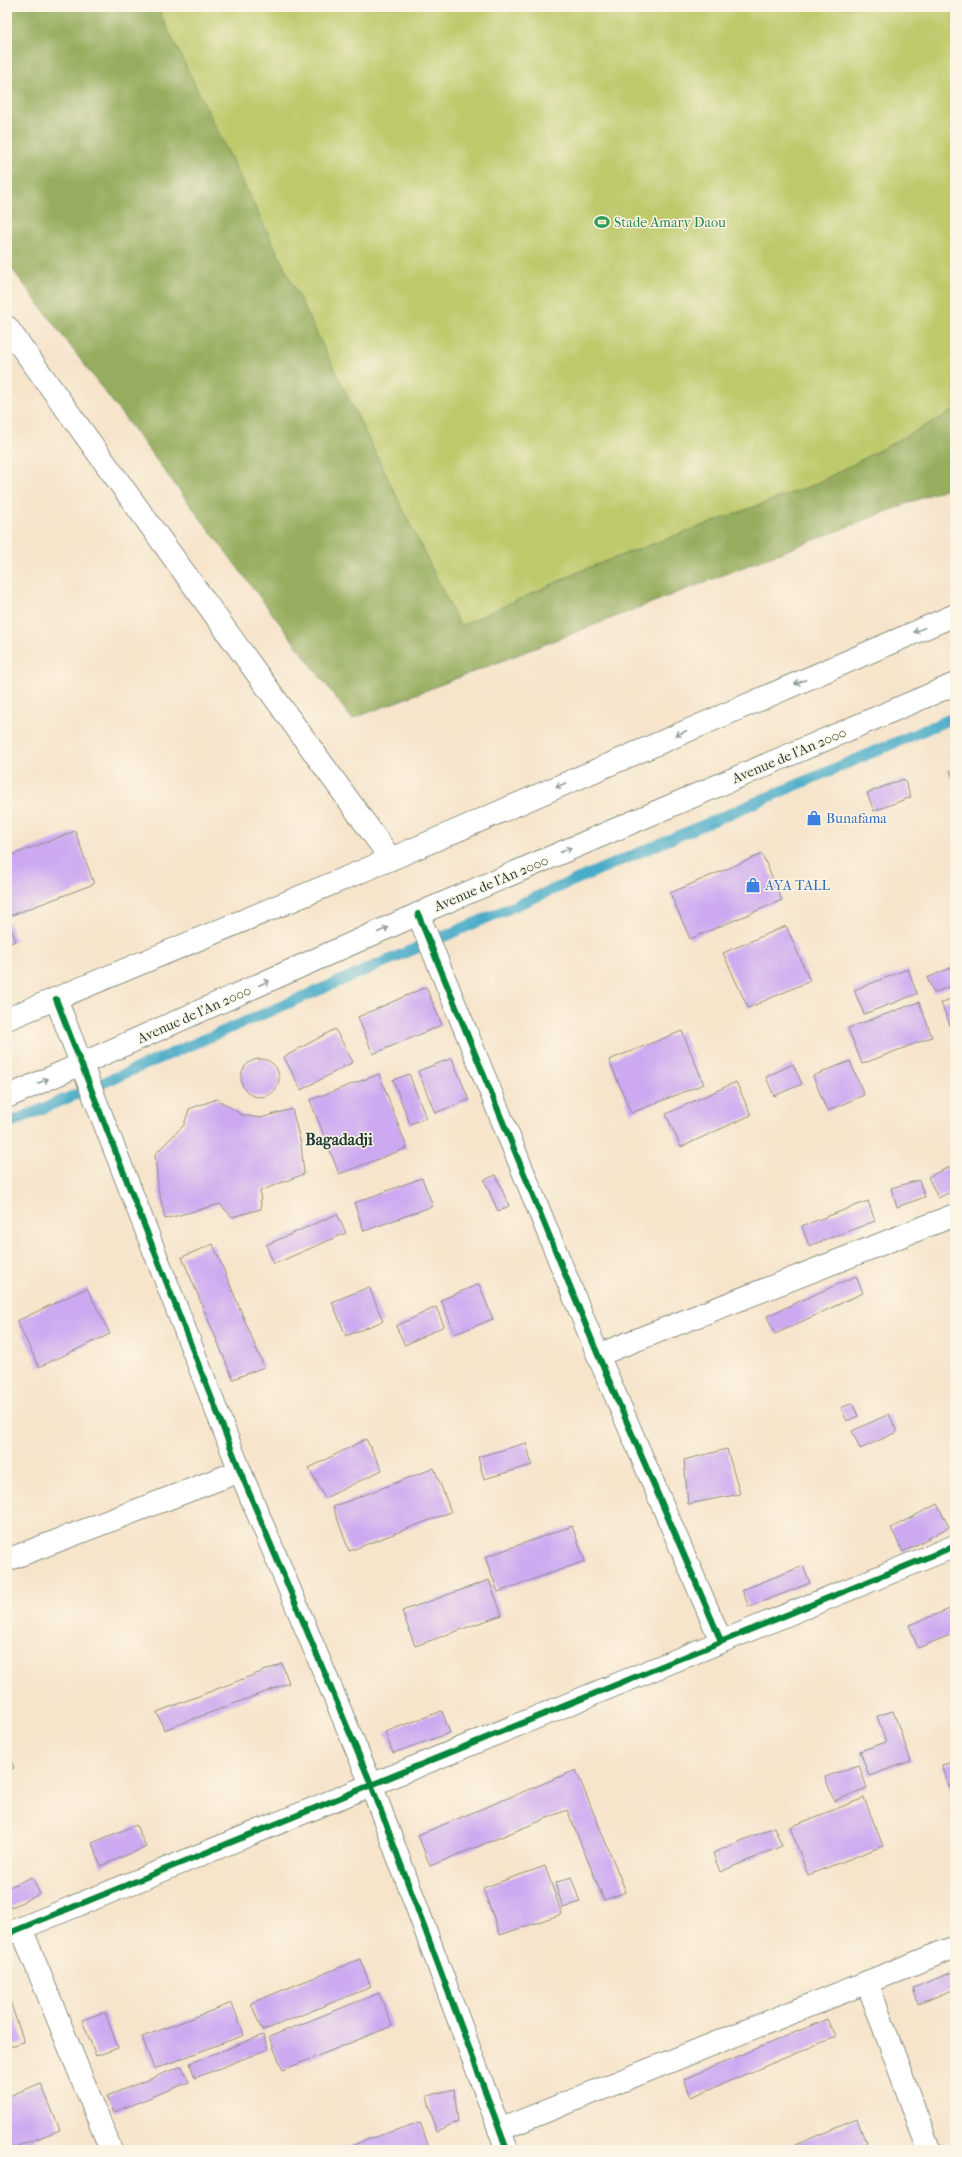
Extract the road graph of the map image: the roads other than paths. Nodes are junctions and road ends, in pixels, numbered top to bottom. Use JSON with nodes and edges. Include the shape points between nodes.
{"nodes":[{"id":1,"x":7,"y":327,"type":"edge"},
{"id":2,"x":955,"y":615,"type":"edge"},
{"id":3,"x":955,"y":684,"type":"edge"},
{"id":4,"x":390,"y":859,"type":"junction"},
{"id":5,"x":418,"y":914,"type":"junction"},
{"id":6,"x":56,"y":999,"type":"junction"},
{"id":7,"x":7,"y":1019,"type":"edge"},
{"id":8,"x":80,"y":1065,"type":"junction"},
{"id":9,"x":7,"y":1096,"type":"edge"},
{"id":10,"x":955,"y":1215,"type":"edge"},
{"id":11,"x":598,"y":1355,"type":"junction"},
{"id":12,"x":240,"y":1471,"type":"junction"},
{"id":13,"x":955,"y":1546,"type":"edge"},
{"id":14,"x":7,"y":1560,"type":"edge"},
{"id":15,"x":722,"y":1641,"type":"junction"},
{"id":16,"x":371,"y":1784,"type":"junction"},
{"id":17,"x":14,"y":1931,"type":"edge"},
{"id":18,"x":955,"y":1947,"type":"edge"},
{"id":19,"x":868,"y":1982,"type":"junction"},
{"id":20,"x":499,"y":2130,"type":"junction"},
{"id":21,"x":111,"y":2150,"type":"edge"},
{"id":22,"x":507,"y":2150,"type":"edge"},
{"id":23,"x":929,"y":2150,"type":"edge"}],
"edges":[{"from":1,"to":4,"type":"street"},
{"from":2,"to":4,"type":"street","one_way":true},
{"from":5,"to":3,"type":"street","name":"Avenue de l'An 2000","one_way":true},
{"from":4,"to":6,"type":"street"},
{"from":8,"to":5,"type":"street","name":"Avenue de l'An 2000","one_way":true},
{"from":5,"to":11,"type":"street"},
{"from":6,"to":7,"type":"street"},
{"from":6,"to":8,"type":"street"},
{"from":9,"to":8,"type":"street","name":"Avenue de l'An 2000","one_way":true},
{"from":8,"to":12,"type":"street"},
{"from":10,"to":11,"type":"street"},
{"from":11,"to":15,"type":"street"},
{"from":12,"to":14,"type":"street"},
{"from":12,"to":16,"type":"street"},
{"from":13,"to":15,"type":"street"},
{"from":15,"to":16,"type":"street"},
{"from":16,"to":17,"type":"street"},
{"from":16,"to":20,"type":"street"},
{"from":17,"to":21,"type":"street"},
{"from":18,"to":19,"type":"street"},
{"from":19,"to":20,"type":"street"},
{"from":19,"to":23,"type":"street"},
{"from":20,"to":22,"type":"street"}]}
